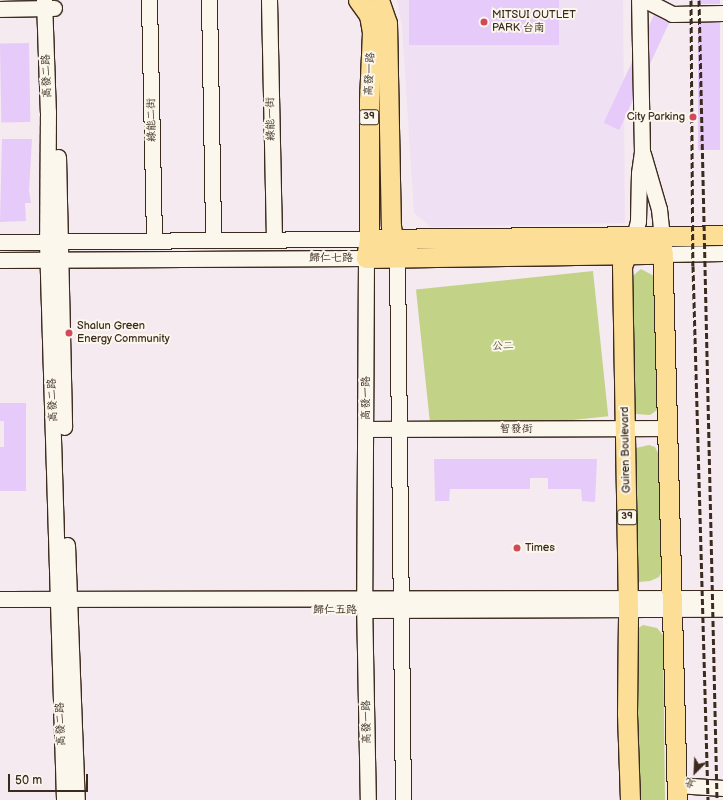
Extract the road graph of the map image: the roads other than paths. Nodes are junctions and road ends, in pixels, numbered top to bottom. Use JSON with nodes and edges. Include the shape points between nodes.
{"nodes":[{"id":1,"x":149,"y":0,"type":"edge"},
{"id":2,"x":209,"y":0,"type":"edge"},
{"id":3,"x":269,"y":0,"type":"edge"},
{"id":4,"x":358,"y":0,"type":"edge"},
{"id":5,"x":379,"y":0,"type":"edge"},
{"id":6,"x":639,"y":0,"type":"edge"},
{"id":7,"x":645,"y":0,"type":"edge"},
{"id":8,"x":50,"y":4,"type":"edge"},
{"id":9,"x":0,"y":9,"type":"edge"},
{"id":10,"x":723,"y":13,"type":"edge"},
{"id":11,"x":642,"y":152,"type":"junction"},
{"id":12,"x":723,"y":235,"type":"edge"},
{"id":13,"x":634,"y":237,"type":"junction"},
{"id":14,"x":154,"y":239,"type":"junction"},
{"id":15,"x":213,"y":239,"type":"junction"},
{"id":16,"x":274,"y":239,"type":"junction"},
{"id":17,"x":370,"y":239,"type":"junction"},
{"id":18,"x":392,"y":239,"type":"junction"},
{"id":19,"x":0,"y":242,"type":"edge"},
{"id":20,"x":53,"y":242,"type":"junction"},
{"id":21,"x":662,"y":245,"type":"junction"},
{"id":22,"x":723,"y":253,"type":"edge"},
{"id":23,"x":625,"y":254,"type":"junction"},
{"id":24,"x":366,"y":258,"type":"junction"},
{"id":25,"x":397,"y":258,"type":"junction"},
{"id":26,"x":0,"y":260,"type":"edge"},
{"id":27,"x":54,"y":260,"type":"junction"},
{"id":28,"x":667,"y":428,"type":"junction"},
{"id":29,"x":366,"y":429,"type":"junction"},
{"id":30,"x":398,"y":429,"type":"junction"},
{"id":31,"x":626,"y":429,"type":"junction"},
{"id":32,"x":723,"y":598,"type":"edge"},
{"id":33,"x":0,"y":599,"type":"edge"},
{"id":34,"x":628,"y":603,"type":"junction"},
{"id":35,"x":670,"y":603,"type":"junction"},
{"id":36,"x":63,"y":604,"type":"junction"},
{"id":37,"x":364,"y":605,"type":"junction"},
{"id":38,"x":400,"y":605,"type":"junction"},
{"id":39,"x":0,"y":608,"type":"edge"},
{"id":40,"x":723,"y":609,"type":"edge"},
{"id":41,"x":723,"y":788,"type":"edge"},
{"id":42,"x":677,"y":793,"type":"edge"},
{"id":43,"x":64,"y":800,"type":"edge"},
{"id":44,"x":77,"y":800,"type":"edge"},
{"id":45,"x":368,"y":800,"type":"edge"},
{"id":46,"x":403,"y":800,"type":"edge"},
{"id":47,"x":630,"y":800,"type":"edge"}],
"edges":[{"from":1,"to":14,"type":"street","name":"綠能二街"},
{"from":2,"to":15,"type":"street"},
{"from":3,"to":16,"type":"street","name":"綠能一街"},
{"from":4,"to":17,"type":"main road","name":"高發一路","number":"39","via":[[369,15],[372,32],[368,101]]},
{"from":5,"to":18,"type":"main road","name":"高發一路","number":"39","via":[[387,23]]},
{"from":6,"to":11,"type":"street","name":"Guiren Boulevard"},
{"from":7,"to":10,"type":"street","via":[[672,14]]},
{"from":8,"to":9,"type":"street"},
{"from":8,"to":20,"type":"street","name":"高發二路","via":[[48,112]]},
{"from":11,"to":13,"type":"street","name":"Guiren Boulevard","via":[[638,173],[638,221]]},
{"from":11,"to":21,"type":"street","name":"Guiren Boulevard","via":[[659,209]]},
{"from":12,"to":21,"type":"main road"},
{"from":13,"to":18,"type":"main road","name":"歸仁七路"},
{"from":13,"to":21,"type":"main road","name":"歸仁七路"},
{"from":13,"to":23,"type":"main road","name":"Guiren Boulevard","number":"39"},
{"from":14,"to":15,"type":"street","name":"歸仁七路"},
{"from":14,"to":20,"type":"street","name":"歸仁七路"},
{"from":15,"to":16,"type":"street","name":"歸仁七路"},
{"from":16,"to":17,"type":"street","name":"歸仁七路"},
{"from":17,"to":18,"type":"main road","name":"歸仁七路"},
{"from":17,"to":24,"type":"main road","name":"高發一路","number":"39"},
{"from":18,"to":25,"type":"main road","name":"高發一路","number":"39"},
{"from":19,"to":20,"type":"street","name":"歸仁七路"},
{"from":20,"to":27,"type":"street","name":"高發二路"},
{"from":21,"to":22,"type":"street"},
{"from":21,"to":23,"type":"main road","name":"歸仁七路"},
{"from":21,"to":28,"type":"main road","name":"Guiren Boulevard"},
{"from":23,"to":25,"type":"main road","name":"歸仁七路"},
{"from":23,"to":31,"type":"main road","name":"Guiren Boulevard","number":"39","via":[[622,266]]},
{"from":24,"to":25,"type":"main road","name":"歸仁七路"},
{"from":24,"to":27,"type":"street","name":"歸仁七路"},
{"from":24,"to":29,"type":"street","name":"高發一路"},
{"from":25,"to":30,"type":"street","name":"高發一路"},
{"from":26,"to":27,"type":"street","name":"歸仁七路"},
{"from":27,"to":36,"type":"street","name":"高發二路"},
{"from":28,"to":31,"type":"street","name":"智發街"},
{"from":28,"to":35,"type":"main road","name":"Guiren Boulevard"},
{"from":29,"to":30,"type":"street","name":"智發街"},
{"from":29,"to":37,"type":"street","name":"高發一路"},
{"from":30,"to":31,"type":"street","name":"智發街"},
{"from":30,"to":38,"type":"street","name":"高發一路"},
{"from":31,"to":34,"type":"main road","name":"Guiren Boulevard","number":"39"},
{"from":32,"to":35,"type":"street"},
{"from":33,"to":36,"type":"street","name":"歸仁五路"},
{"from":34,"to":35,"type":"street","name":"歸仁五路"},
{"from":34,"to":38,"type":"street","name":"歸仁五路"},
{"from":34,"to":47,"type":"main road","name":"Guiren Boulevard","number":"39","via":[[627,713]]},
{"from":35,"to":40,"type":"street"},
{"from":35,"to":42,"type":"main road","name":"Guiren Boulevard"},
{"from":36,"to":37,"type":"street","name":"歸仁五路"},
{"from":36,"to":39,"type":"street","name":"歸仁五路"},
{"from":36,"to":43,"type":"street","name":"高發二路"},
{"from":36,"to":44,"type":"street","name":"高發二路"},
{"from":37,"to":38,"type":"street","name":"歸仁五路"},
{"from":37,"to":45,"type":"street","name":"高發一路"},
{"from":38,"to":46,"type":"street","name":"高發一路"},
{"from":41,"to":42,"type":"street"}]}
